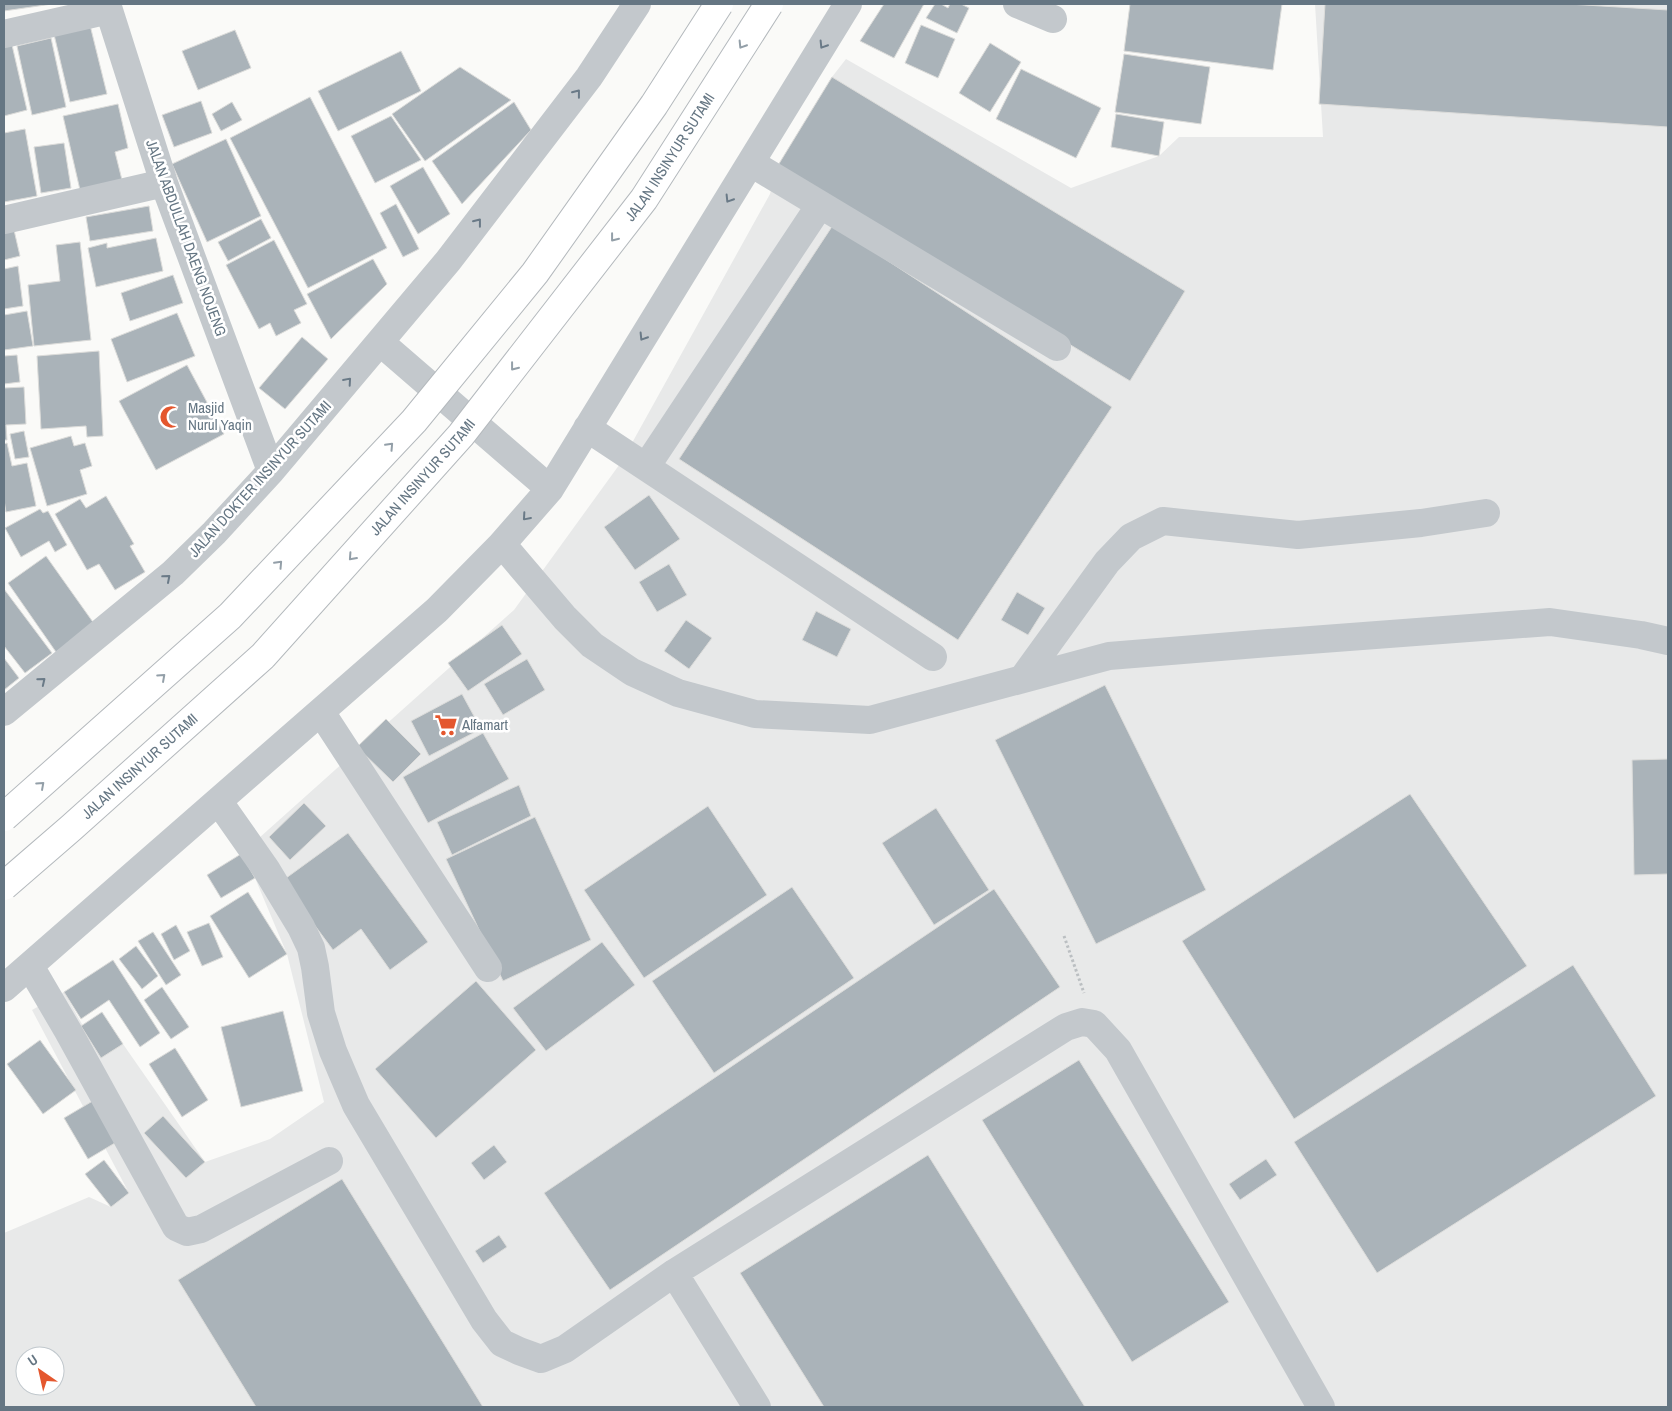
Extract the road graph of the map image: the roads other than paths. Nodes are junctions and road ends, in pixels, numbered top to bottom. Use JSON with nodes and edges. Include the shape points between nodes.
{"nodes":[{"id":1,"x":637,"y":4,"type":"edge"},
{"id":2,"x":719,"y":4,"type":"edge"},
{"id":3,"x":769,"y":4,"type":"edge"},
{"id":4,"x":848,"y":4,"type":"edge"},
{"id":5,"x":1017,"y":4,"type":"edge"},
{"id":6,"x":108,"y":7,"type":"edge"},
{"id":7,"x":1053,"y":19,"type":"dead end"},
{"id":8,"x":4,"y":34,"type":"edge"},
{"id":9,"x":751,"y":163,"type":"junction"},
{"id":10,"x":164,"y":183,"type":"junction"},
{"id":11,"x":820,"y":206,"type":"junction"},
{"id":12,"x":4,"y":220,"type":"edge"},
{"id":13,"x":381,"y":343,"type":"junction"},
{"id":14,"x":1057,"y":347,"type":"dead end"},
{"id":15,"x":587,"y":428,"type":"junction"},
{"id":16,"x":646,"y":467,"type":"junction"},
{"id":17,"x":271,"y":471,"type":"junction"},
{"id":18,"x":550,"y":489,"type":"junction"},
{"id":19,"x":1486,"y":513,"type":"dead end"},
{"id":20,"x":502,"y":544,"type":"junction"},
{"id":21,"x":1668,"y":641,"type":"edge"},
{"id":22,"x":933,"y":657,"type":"dead end"},
{"id":23,"x":1023,"y":678,"type":"junction"},
{"id":24,"x":4,"y":712,"type":"edge"},
{"id":25,"x":321,"y":712,"type":"junction"},
{"id":26,"x":219,"y":802,"type":"junction"},
{"id":27,"x":4,"y":817,"type":"edge"},
{"id":28,"x":4,"y":886,"type":"edge"},
{"id":29,"x":30,"y":966,"type":"junction"},
{"id":30,"x":488,"y":968,"type":"dead end"},
{"id":31,"x":4,"y":988,"type":"edge"},
{"id":32,"x":329,"y":1161,"type":"dead end"},
{"id":33,"x":674,"y":1273,"type":"junction"},
{"id":34,"x":757,"y":1407,"type":"edge"},
{"id":35,"x":1321,"y":1407,"type":"edge"}],
"edges":[{"from":13,"to":1,"type":"street","name":"JALAN DOKTER INSINYUR SUTAMI","one_way":true,"via":[[590,77]]},
{"from":27,"to":2,"type":"highway","one_way":true,"bridge":true,"via":[[230,616],[414,421],[535,273],[654,105]]},
{"from":3,"to":28,"type":"highway","name":"JALAN INSINYUR SUTAMI","one_way":true,"bridge":true,"via":[[644,199],[461,435],[263,656]]},
{"from":4,"to":9,"type":"street","one_way":true},
{"from":5,"to":7,"type":"street"},
{"from":6,"to":8,"type":"street"},
{"from":6,"to":10,"type":"street","name":"JALAN ABDULLAH DAENG NOJENG"},
{"from":9,"to":11,"type":"street"},
{"from":9,"to":15,"type":"street","one_way":true},
{"from":10,"to":12,"type":"street"},
{"from":10,"to":17,"type":"street","name":"JALAN ABDULLAH DAENG NOJENG"},
{"from":11,"to":14,"type":"street"},
{"from":11,"to":16,"type":"street"},
{"from":17,"to":13,"type":"street","name":"JALAN DOKTER INSINYUR SUTAMI","one_way":true},
{"from":13,"to":18,"type":"street"},
{"from":15,"to":16,"type":"street"},
{"from":15,"to":18,"type":"street"},
{"from":16,"to":22,"type":"street"},
{"from":24,"to":17,"type":"street","name":"JALAN DOKTER INSINYUR SUTAMI","one_way":true,"via":[[173,573]]},
{"from":18,"to":20,"type":"street","one_way":true},
{"from":19,"to":23,"type":"street","via":[[1298,535],[1163,521],[1131,537],[1106,562]]},
{"from":20,"to":23,"type":"street","via":[[592,646],[632,672],[678,693],[755,714],[870,720]]},
{"from":20,"to":25,"type":"street","via":[[437,610]]},
{"from":21,"to":23,"type":"street","via":[[1578,625],[1522,623],[1109,656]]},
{"from":25,"to":26,"type":"street"},
{"from":25,"to":30,"type":"street"},
{"from":26,"to":29,"type":"street"},
{"from":26,"to":33,"type":"street","via":[[266,869],[311,948],[322,1013],[333,1051],[356,1106],[484,1320],[502,1343],[541,1359],[565,1349]]},
{"from":29,"to":31,"type":"street"},
{"from":29,"to":32,"type":"street","via":[[176,1227],[186,1232],[201,1230]]},
{"from":33,"to":34,"type":"street"},
{"from":33,"to":35,"type":"street","via":[[1066,1027],[1082,1022],[1094,1024],[1118,1050]]}]}
